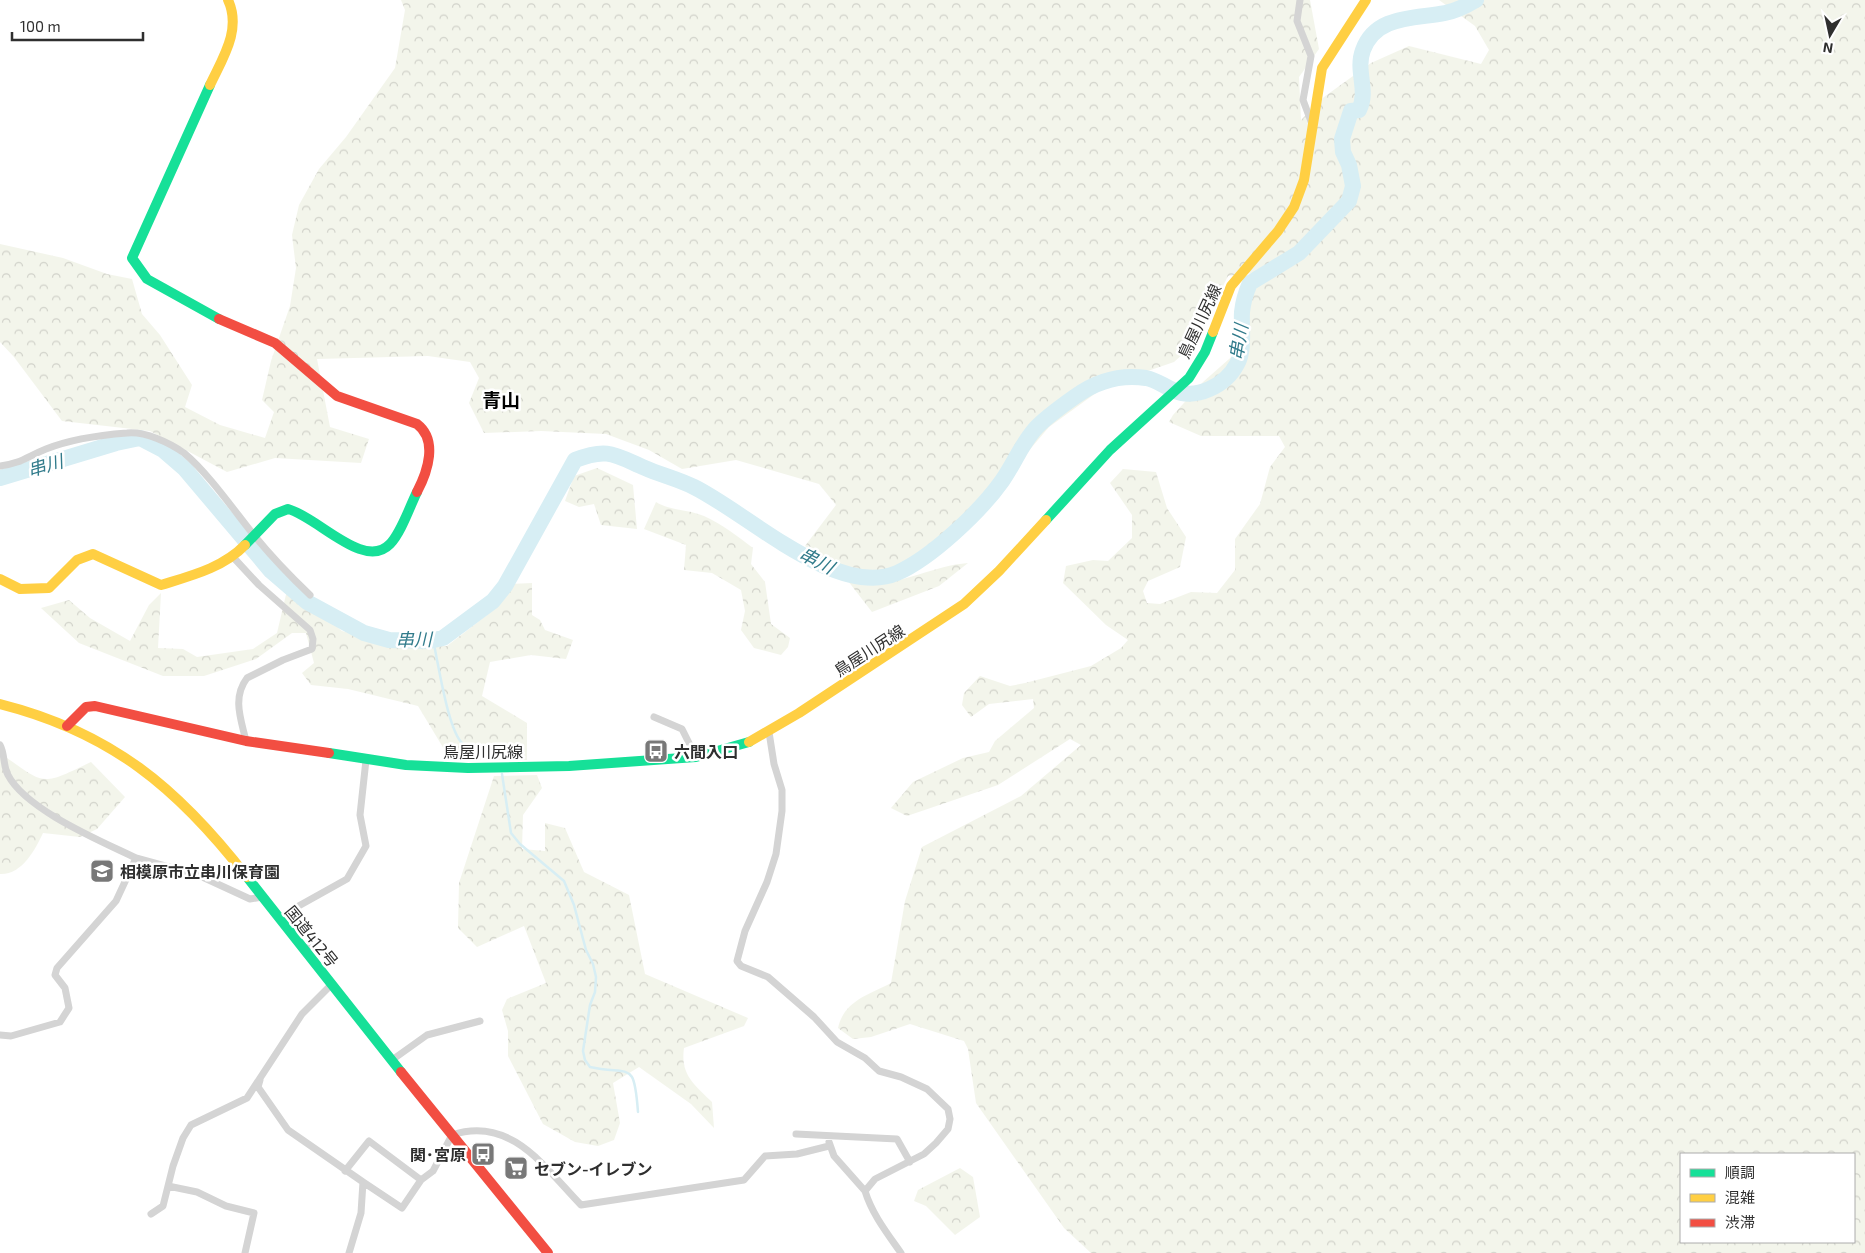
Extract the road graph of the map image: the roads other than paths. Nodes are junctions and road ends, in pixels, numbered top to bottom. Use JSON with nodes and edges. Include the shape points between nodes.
{"nodes":[{"id":1,"x":228,"y":0,"type":"edge"},
{"id":2,"x":1300,"y":0,"type":"edge"},
{"id":3,"x":1366,"y":0,"type":"edge"},
{"id":4,"x":1312,"y":124,"type":"junction"},
{"id":5,"x":0,"y":466,"type":"edge"},
{"id":6,"x":253,"y":536,"type":"junction"},
{"id":7,"x":236,"y":555,"type":"junction"},
{"id":8,"x":0,"y":580,"type":"edge"},
{"id":9,"x":310,"y":595,"type":"dead end"},
{"id":10,"x":0,"y":704,"type":"edge"},
{"id":11,"x":654,"y":717,"type":"dead end"},
{"id":12,"x":67,"y":726,"type":"junction"},
{"id":13,"x":769,"y":732,"type":"junction"},
{"id":14,"x":246,"y":741,"type":"junction"},
{"id":15,"x":0,"y":745,"type":"edge"},
{"id":16,"x":696,"y":757,"type":"junction"},
{"id":17,"x":366,"y":760,"type":"junction"},
{"id":18,"x":136,"y":858,"type":"junction"},
{"id":19,"x":262,"y":897,"type":"junction"},
{"id":20,"x":304,"y":952,"type":"junction"},
{"id":21,"x":331,"y":985,"type":"junction"},
{"id":22,"x":480,"y":1021,"type":"dead end"},
{"id":23,"x":0,"y":1035,"type":"edge"},
{"id":24,"x":392,"y":1060,"type":"junction"},
{"id":25,"x":262,"y":1075,"type":"junction"},
{"id":26,"x":796,"y":1134,"type":"dead end"},
{"id":27,"x":452,"y":1135,"type":"junction"},
{"id":28,"x":828,"y":1136,"type":"junction"},
{"id":29,"x":829,"y":1146,"type":"junction"},
{"id":30,"x":910,"y":1162,"type":"junction"},
{"id":31,"x":345,"y":1171,"type":"junction"},
{"id":32,"x":421,"y":1180,"type":"junction"},
{"id":33,"x":363,"y":1182,"type":"junction"},
{"id":34,"x":168,"y":1186,"type":"junction"},
{"id":35,"x":865,"y":1190,"type":"junction"},
{"id":36,"x":151,"y":1214,"type":"dead end"},
{"id":37,"x":245,"y":1253,"type":"edge"},
{"id":38,"x":349,"y":1253,"type":"edge"},
{"id":39,"x":548,"y":1253,"type":"edge"},
{"id":40,"x":901,"y":1253,"type":"edge"}],
"edges":[{"from":1,"to":6,"type":"main road","via":[[234,11],[231,41],[132,258],[147,279],[220,320],[275,343],[337,396],[417,424],[425,430],[431,445],[420,486],[395,536],[383,550],[375,553],[361,551],[300,512],[288,509],[277,513]]},
{"from":2,"to":4,"type":"street","via":[[1297,21],[1311,56],[1303,100]]},
{"from":3,"to":4,"type":"main road","name":"鳥屋川尻線","via":[[1322,68]]},
{"from":4,"to":13,"type":"main road","name":"鳥屋川尻線","via":[[1304,180],[1294,207],[1231,286],[1205,352],[1189,378],[1085,475],[999,571],[964,604]]},
{"from":5,"to":6,"type":"street","via":[[18,464],[47,449],[90,438],[130,432],[151,436],[183,453],[227,499]]},
{"from":6,"to":7,"type":"main road"},
{"from":6,"to":9,"type":"street"},
{"from":7,"to":8,"type":"main road","via":[[161,585],[93,554],[77,560],[48,588],[20,589]]},
{"from":7,"to":14,"type":"street","via":[[259,585],[310,630],[313,639],[312,649],[282,660],[247,678],[243,684],[238,692]]},
{"from":10,"to":12,"type":"main road","name":"国道412号"},
{"from":11,"to":16,"type":"street","via":[[682,729]]},
{"from":12,"to":14,"type":"main road","name":"鳥屋川尻線","via":[[86,707],[95,706]]},
{"from":12,"to":19,"type":"main road","name":"国道412号","via":[[131,762],[170,791]]},
{"from":13,"to":16,"type":"main road","name":"鳥屋川尻線","via":[[744,745]]},
{"from":13,"to":30,"type":"street","via":[[782,790],[776,854],[745,931],[737,961],[768,978],[814,1017],[837,1042],[879,1070],[927,1089],[948,1109],[948,1130],[924,1154]]},
{"from":14,"to":17,"type":"main road","name":"鳥屋川尻線"},
{"from":15,"to":18,"type":"street","via":[[6,773],[22,793],[45,810]]},
{"from":16,"to":17,"type":"main road","name":"鳥屋川尻線","via":[[570,766],[468,768]]},
{"from":17,"to":20,"type":"street","via":[[360,815],[366,846],[347,879],[295,908],[313,943]]},
{"from":18,"to":19,"type":"street","via":[[198,875],[250,899]]},
{"from":18,"to":23,"type":"street","via":[[116,902],[57,968],[56,976],[65,988],[69,1008],[60,1022],[12,1036]]},
{"from":19,"to":20,"type":"main road","name":"国道412号"},
{"from":20,"to":21,"type":"main road","name":"国道412号"},
{"from":21,"to":24,"type":"main road","name":"国道412号"},
{"from":21,"to":25,"type":"street","via":[[302,1014]]},
{"from":22,"to":24,"type":"street","via":[[427,1035]]},
{"from":24,"to":27,"type":"main road","name":"国道412号"},
{"from":25,"to":31,"type":"street","via":[[258,1088],[288,1130]]},
{"from":25,"to":34,"type":"street","via":[[247,1098],[191,1126],[183,1138]]},
{"from":26,"to":28,"type":"street"},
{"from":27,"to":29,"type":"street","via":[[468,1129],[499,1133],[523,1144],[581,1205],[744,1180],[765,1156],[797,1154]]},
{"from":27,"to":32,"type":"street","via":[[433,1171]]},
{"from":27,"to":39,"type":"main road","name":"国道412号"},
{"from":28,"to":29,"type":"street"},
{"from":28,"to":30,"type":"street","via":[[897,1140]]},
{"from":29,"to":35,"type":"street"},
{"from":30,"to":35,"type":"street","via":[[875,1179]]},
{"from":31,"to":32,"type":"street","via":[[369,1142]]},
{"from":31,"to":33,"type":"street"},
{"from":32,"to":33,"type":"street","via":[[402,1208]]},
{"from":33,"to":38,"type":"street","via":[[361,1212]]},
{"from":34,"to":36,"type":"street","via":[[163,1206]]},
{"from":34,"to":37,"type":"street","via":[[197,1192],[226,1206],[254,1214]]},
{"from":35,"to":40,"type":"street","via":[[884,1230]]}]}
